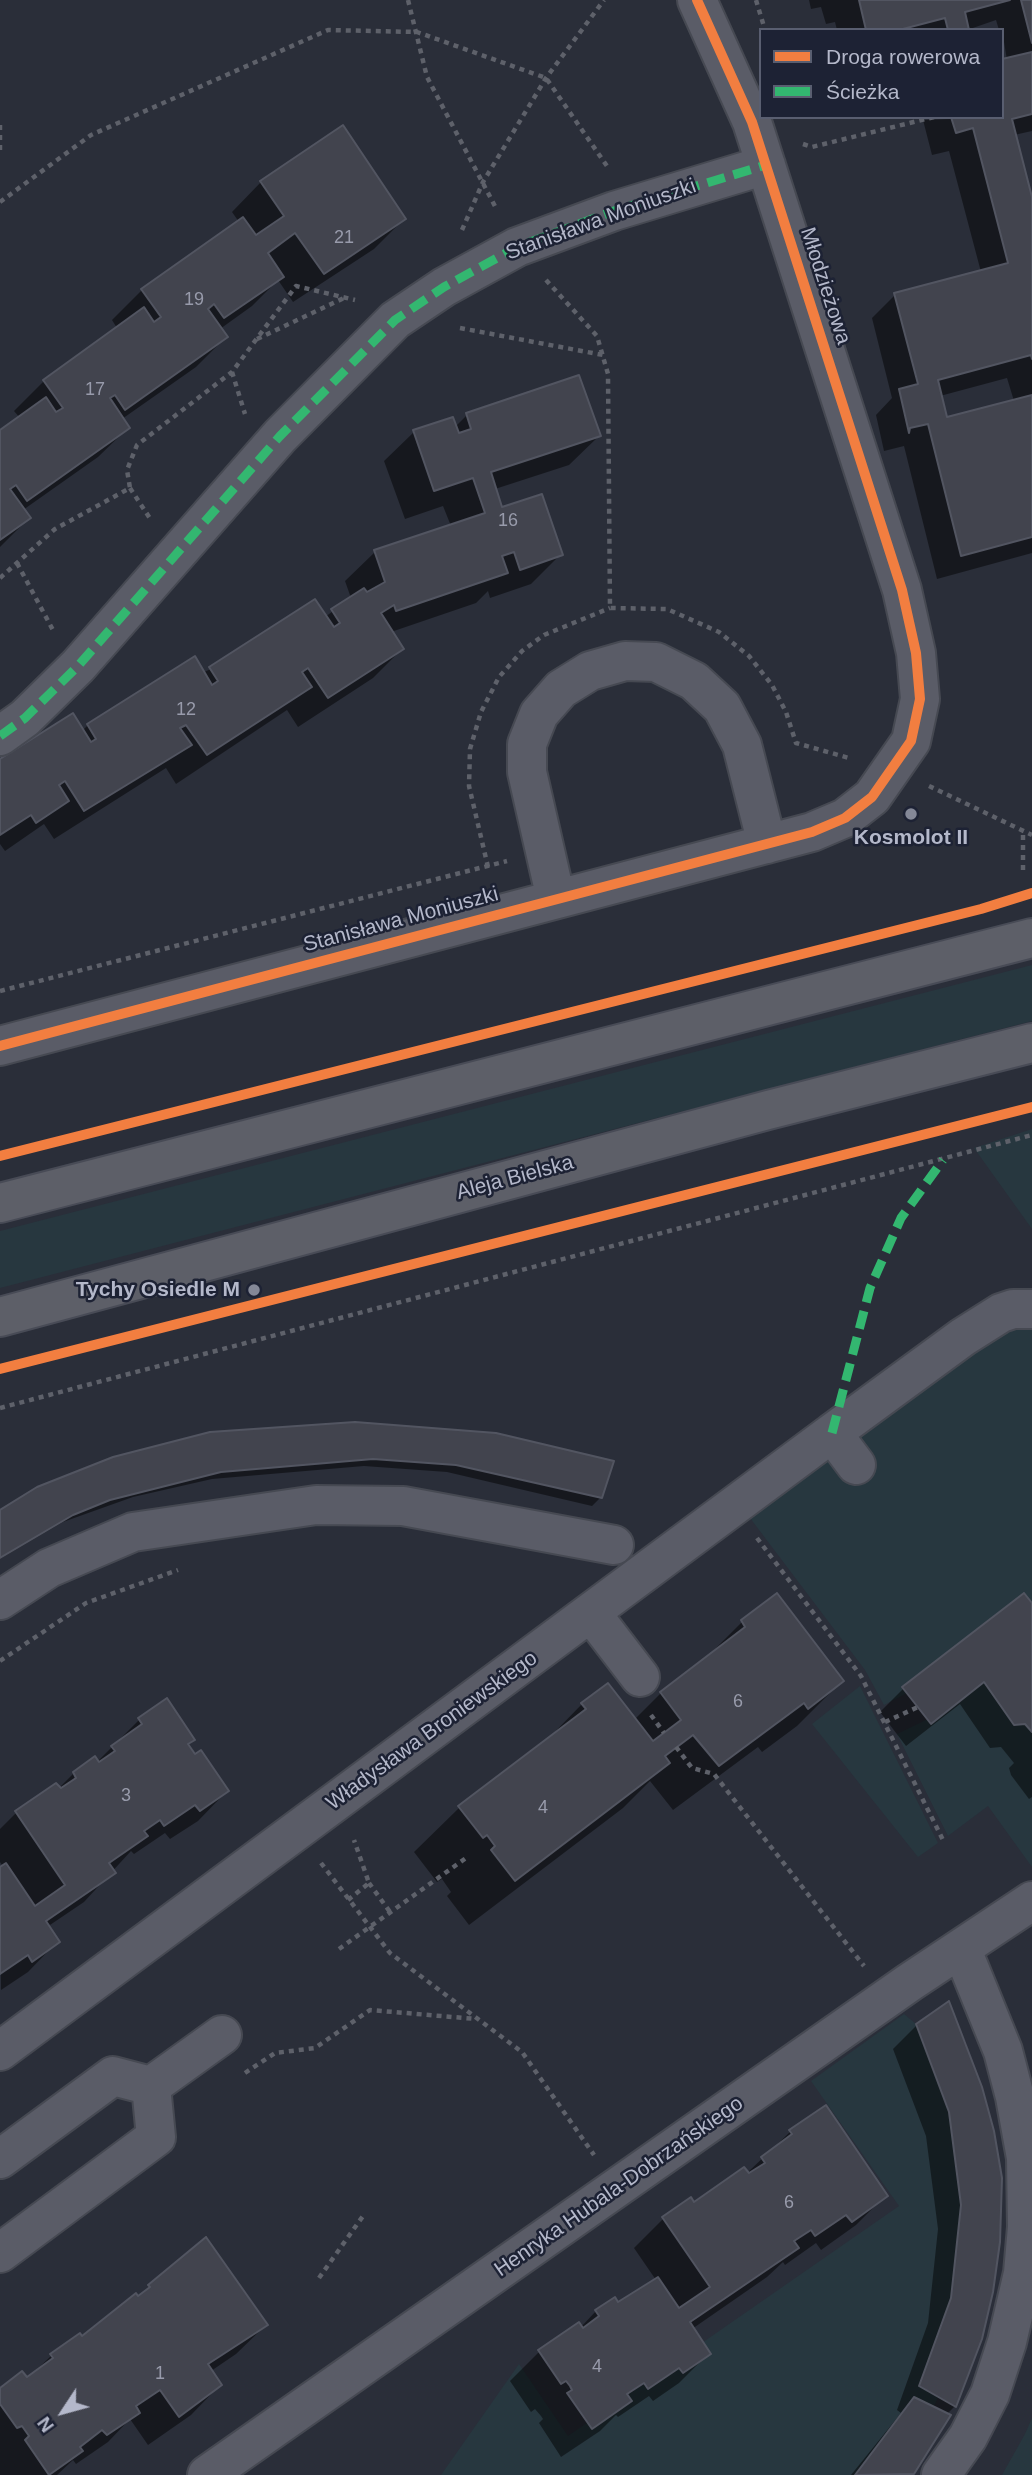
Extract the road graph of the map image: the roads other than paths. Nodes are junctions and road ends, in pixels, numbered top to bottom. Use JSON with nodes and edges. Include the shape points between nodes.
{"nodes":[{"id":1,"x":697,"y":0,"type":"edge"},
{"id":2,"x":766,"y":165,"type":"junction"},
{"id":3,"x":0,"y":736,"type":"edge"},
{"id":4,"x":890,"y":771,"type":"joint"},
{"id":5,"x":767,"y":844,"type":"junction"},
{"id":6,"x":556,"y":899,"type":"junction"},
{"id":7,"x":1032,"y":938,"type":"edge"},
{"id":8,"x":0,"y":1046,"type":"edge"},
{"id":9,"x":1026,"y":1048,"type":"edge"},
{"id":10,"x":0,"y":1203,"type":"edge"},
{"id":11,"x":1032,"y":1309,"type":"edge"},
{"id":12,"x":0,"y":1317,"type":"edge"},
{"id":13,"x":832,"y":1433,"type":"junction"},
{"id":14,"x":856,"y":1465,"type":"dead end"},
{"id":15,"x":614,"y":1545,"type":"dead end"},
{"id":16,"x":0,"y":1600,"type":"edge"},
{"id":17,"x":591,"y":1613,"type":"junction"},
{"id":18,"x":640,"y":1677,"type":"dead end"},
{"id":19,"x":1032,"y":1901,"type":"edge"},
{"id":20,"x":962,"y":1950,"type":"junction"},
{"id":21,"x":222,"y":2035,"type":"dead end"},
{"id":22,"x":0,"y":2051,"type":"edge"},
{"id":23,"x":151,"y":2086,"type":"junction"},
{"id":24,"x":0,"y":2158,"type":"edge"},
{"id":25,"x":0,"y":2253,"type":"edge"},
{"id":26,"x":1027,"y":2275,"type":"edge"},
{"id":27,"x":207,"y":2475,"type":"edge"},
{"id":28,"x":942,"y":2475,"type":"edge"}],
"edges":[{"from":1,"to":2,"type":"street","name":"Młodzieżowa","via":[[752,122]]},
{"from":2,"to":3,"type":"street","name":"Stanisława Moniuszki","via":[[517,247],[395,320],[280,436],[74,670],[26,718]]},
{"from":2,"to":4,"type":"street","name":"Młodzieżowa","via":[[902,590],[916,653],[920,699],[911,741]]},
{"from":4,"to":5,"type":"street","name":"Stanisława Moniuszki","via":[[872,797],[845,818]]},
{"from":5,"to":6,"type":"street","name":"Stanisława Moniuszki"},
{"from":5,"to":6,"type":"street","via":[[742,745],[722,707],[694,681],[665,667],[625,661],[590,671],[561,689],[539,714],[527,744],[527,772]]},
{"from":6,"to":8,"type":"street","name":"Stanisława Moniuszki"},
{"from":7,"to":10,"type":"main road"},
{"from":9,"to":12,"type":"main road","name":"Aleja Bielska","via":[[755,1113]]},
{"from":11,"to":13,"type":"street","via":[[1013,1309],[963,1337]]},
{"from":13,"to":14,"type":"street"},
{"from":13,"to":17,"type":"street","name":"Władysława Broniewskiego"},
{"from":15,"to":16,"type":"street","via":[[402,1506],[316,1505],[133,1532],[49,1568]]},
{"from":17,"to":18,"type":"street"},
{"from":17,"to":22,"type":"street","name":"Władysława Broniewskiego"},
{"from":19,"to":20,"type":"street","name":"Henryka Hubala-Dobrzańskiego"},
{"from":20,"to":26,"type":"street","via":[[1003,2051],[1015,2097],[1026,2158]]},
{"from":20,"to":27,"type":"street","name":"Henryka Hubala-Dobrzańskiego","via":[[888,1997]]},
{"from":21,"to":23,"type":"street"},
{"from":23,"to":24,"type":"street","via":[[113,2076]]},
{"from":23,"to":25,"type":"street","via":[[156,2137]]},
{"from":26,"to":28,"type":"street","via":[[990,2394]]}]}
